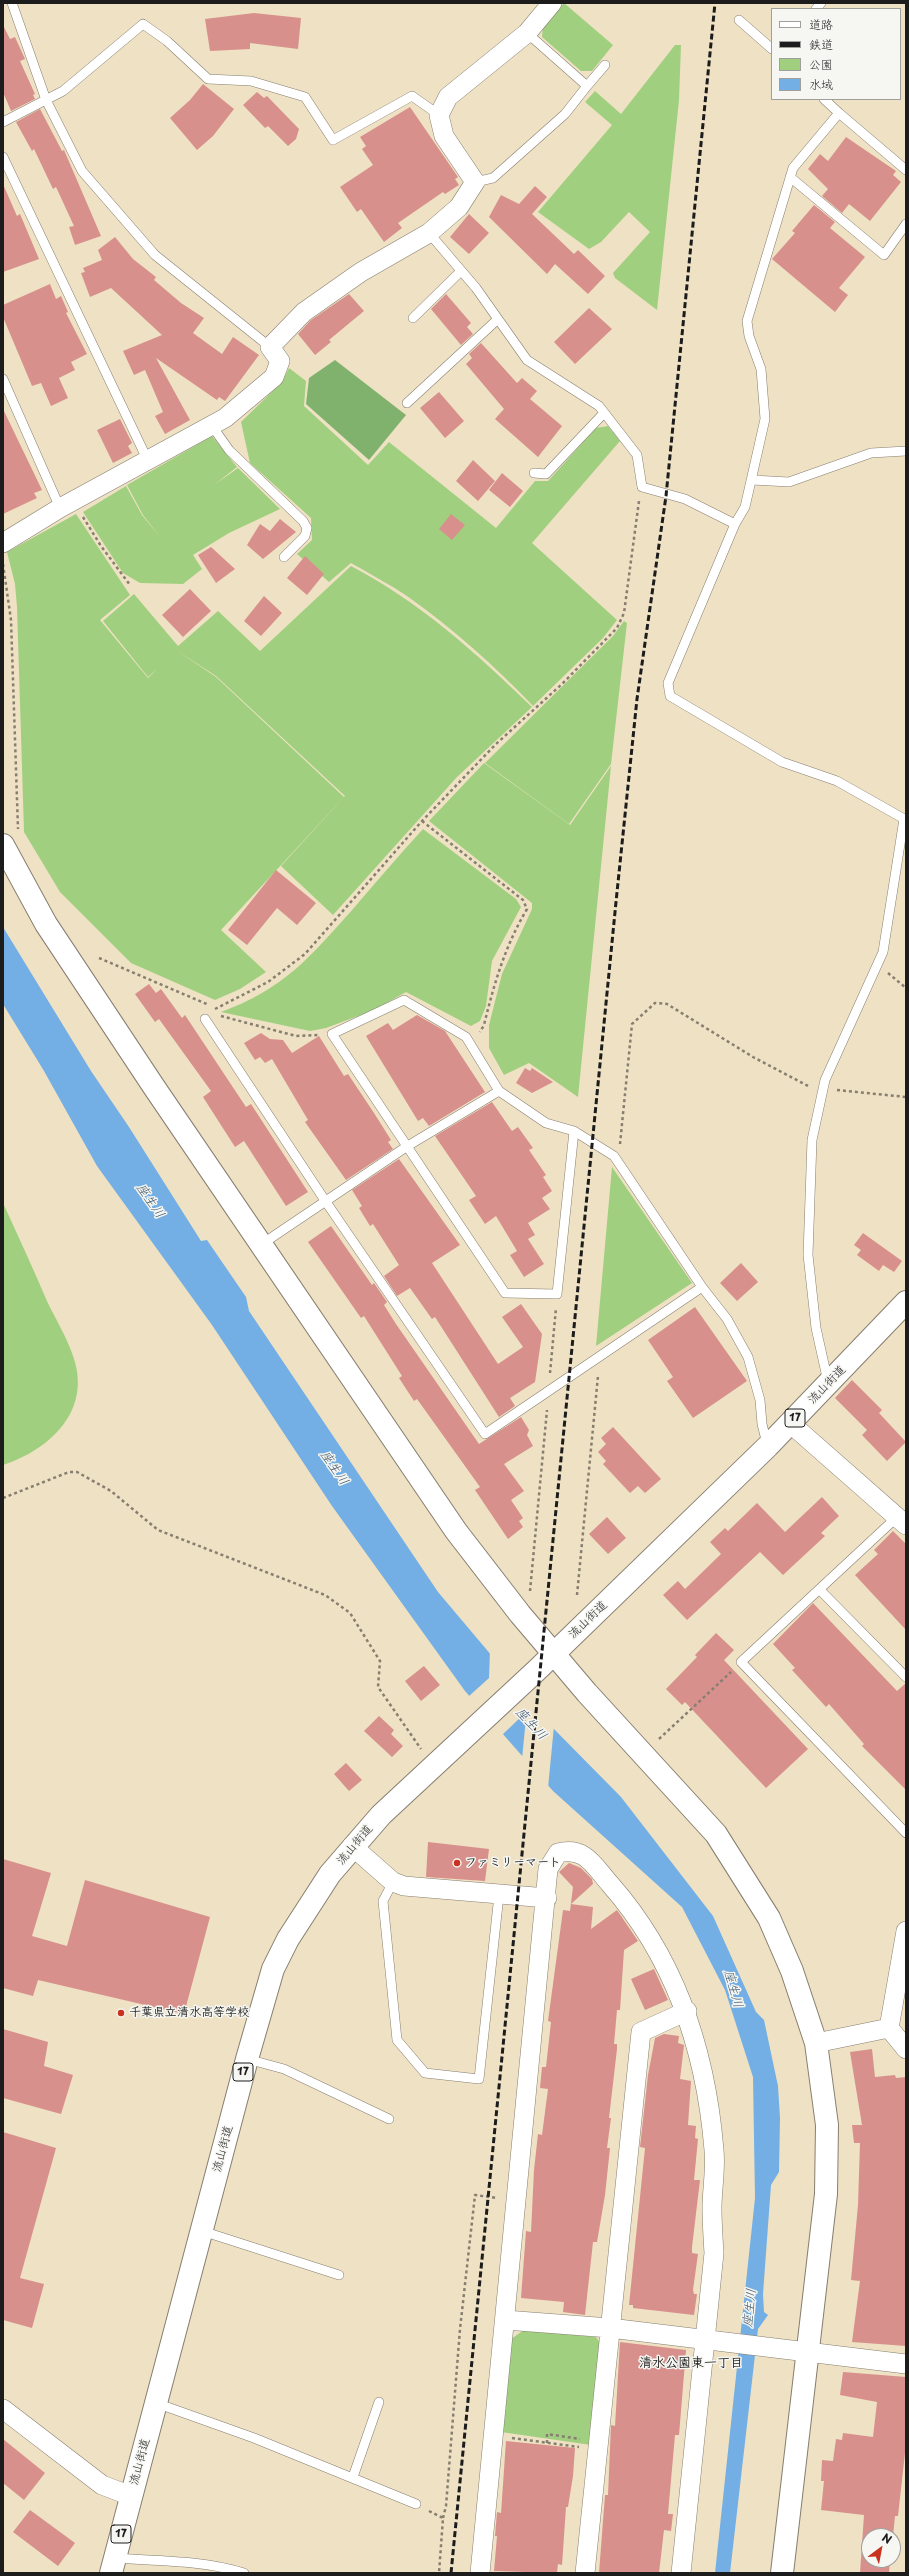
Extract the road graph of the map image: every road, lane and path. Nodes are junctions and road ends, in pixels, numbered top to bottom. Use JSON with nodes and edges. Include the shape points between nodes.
{"nodes":[{"id":1,"x":12,"y":3,"type":"edge"},
{"id":2,"x":552,"y":3,"type":"edge"},
{"id":3,"x":739,"y":20,"type":"dead end"},
{"id":4,"x":527,"y":33,"type":"junction"},
{"id":5,"x":771,"y":48,"type":"edge"},
{"id":6,"x":605,"y":66,"type":"dead end"},
{"id":7,"x":587,"y":86,"type":"junction"},
{"id":8,"x":46,"y":100,"type":"junction"},
{"id":9,"x":825,"y":100,"type":"edge"},
{"id":10,"x":839,"y":113,"type":"junction"},
{"id":11,"x":439,"y":115,"type":"junction"},
{"id":12,"x":3,"y":122,"type":"edge"},
{"id":13,"x":3,"y":157,"type":"edge"},
{"id":14,"x":906,"y":170,"type":"edge"},
{"id":15,"x":790,"y":178,"type":"junction"},
{"id":16,"x":475,"y":182,"type":"junction"},
{"id":17,"x":906,"y":224,"type":"edge"},
{"id":18,"x":429,"y":233,"type":"junction"},
{"id":19,"x":462,"y":272,"type":"junction"},
{"id":20,"x":413,"y":318,"type":"dead end"},
{"id":21,"x":498,"y":319,"type":"junction"},
{"id":22,"x":270,"y":347,"type":"junction"},
{"id":23,"x":3,"y":379,"type":"edge"},
{"id":24,"x":407,"y":403,"type":"dead end"},
{"id":25,"x":604,"y":413,"type":"junction"},
{"id":26,"x":212,"y":426,"type":"junction"},
{"id":27,"x":906,"y":451,"type":"edge"},
{"id":28,"x":148,"y":461,"type":"junction"},
{"id":29,"x":534,"y":474,"type":"dead end"},
{"id":30,"x":752,"y":480,"type":"junction"},
{"id":31,"x":642,"y":487,"type":"junction"},
{"id":32,"x":67,"y":505,"type":"junction"},
{"id":33,"x":735,"y":524,"type":"junction"},
{"id":34,"x":3,"y":543,"type":"edge"},
{"id":35,"x":284,"y":556,"type":"dead end"},
{"id":36,"x":3,"y":564,"type":"edge"},
{"id":37,"x":130,"y":585,"type":"dead end"},
{"id":38,"x":905,"y":820,"type":"edge"},
{"id":39,"x":422,"y":821,"type":"junction"},
{"id":40,"x":18,"y":829,"type":"dead end"},
{"id":41,"x":3,"y":845,"type":"edge"},
{"id":42,"x":99,"y":958,"type":"dead end"},
{"id":43,"x":877,"y":968,"type":"junction"},
{"id":44,"x":906,"y":988,"type":"edge"},
{"id":45,"x":209,"y":1016,"type":"junction"},
{"id":46,"x":332,"y":1034,"type":"junction"},
{"id":47,"x":471,"y":1046,"type":"junction"},
{"id":48,"x":823,"y":1089,"type":"junction"},
{"id":49,"x":500,"y":1092,"type":"junction"},
{"id":50,"x":906,"y":1097,"type":"edge"},
{"id":51,"x":574,"y":1131,"type":"junction"},
{"id":52,"x":406,"y":1146,"type":"junction"},
{"id":53,"x":614,"y":1156,"type":"junction"},
{"id":54,"x":326,"y":1202,"type":"junction"},
{"id":55,"x":262,"y":1244,"type":"junction"},
{"id":56,"x":702,"y":1287,"type":"junction"},
{"id":57,"x":557,"y":1294,"type":"junction"},
{"id":58,"x":906,"y":1302,"type":"edge"},
{"id":59,"x":601,"y":1355,"type":"junction"},
{"id":60,"x":828,"y":1384,"type":"junction"},
{"id":61,"x":548,"y":1392,"type":"junction"},
{"id":62,"x":790,"y":1423,"type":"junction"},
{"id":63,"x":768,"y":1446,"type":"junction"},
{"id":64,"x":3,"y":1498,"type":"edge"},
{"id":65,"x":902,"y":1522,"type":"edge"},
{"id":66,"x":820,"y":1590,"type":"junction"},
{"id":67,"x":530,"y":1591,"type":"dead end"},
{"id":68,"x":577,"y":1595,"type":"dead end"},
{"id":69,"x":553,"y":1653,"type":"junction"},
{"id":70,"x":741,"y":1662,"type":"junction"},
{"id":71,"x":906,"y":1677,"type":"edge"},
{"id":72,"x":659,"y":1739,"type":"dead end"},
{"id":73,"x":421,"y":1749,"type":"dead end"},
{"id":74,"x":906,"y":1833,"type":"edge"},
{"id":75,"x":352,"y":1846,"type":"junction"},
{"id":76,"x":393,"y":1882,"type":"junction"},
{"id":77,"x":499,"y":1895,"type":"junction"},
{"id":78,"x":547,"y":1898,"type":"junction"},
{"id":79,"x":906,"y":1931,"type":"edge"},
{"id":80,"x":686,"y":2011,"type":"junction"},
{"id":81,"x":889,"y":2028,"type":"junction"},
{"id":82,"x":816,"y":2043,"type":"junction"},
{"id":83,"x":906,"y":2049,"type":"edge"},
{"id":84,"x":246,"y":2059,"type":"junction"},
{"id":85,"x":389,"y":2120,"type":"dead end"},
{"id":86,"x":517,"y":2201,"type":"junction"},
{"id":87,"x":202,"y":2231,"type":"junction"},
{"id":88,"x":339,"y":2275,"type":"dead end"},
{"id":89,"x":506,"y":2320,"type":"junction"},
{"id":90,"x":610,"y":2328,"type":"junction"},
{"id":91,"x":713,"y":2340,"type":"junction"},
{"id":92,"x":807,"y":2351,"type":"junction"},
{"id":93,"x":906,"y":2364,"type":"edge"},
{"id":94,"x":379,"y":2402,"type":"dead end"},
{"id":95,"x":156,"y":2403,"type":"junction"},
{"id":96,"x":3,"y":2409,"type":"edge"},
{"id":97,"x":584,"y":2435,"type":"dead end"},
{"id":98,"x":505,"y":2436,"type":"junction"},
{"id":99,"x":547,"y":2443,"type":"junction"},
{"id":100,"x":597,"y":2450,"type":"junction"},
{"id":101,"x":354,"y":2477,"type":"junction"},
{"id":102,"x":131,"y":2496,"type":"junction"},
{"id":103,"x":416,"y":2504,"type":"joint"},
{"id":104,"x":443,"y":2518,"type":"junction"},
{"id":105,"x":113,"y":2565,"type":"edge"},
{"id":106,"x":244,"y":2573,"type":"edge"},
{"id":107,"x":439,"y":2573,"type":"edge"},
{"id":108,"x":480,"y":2573,"type":"edge"},
{"id":109,"x":584,"y":2573,"type":"edge"},
{"id":110,"x":681,"y":2573,"type":"edge"},
{"id":111,"x":782,"y":2573,"type":"edge"}],
"edges":[{"from":1,"to":8,"type":"lane"},
{"from":2,"to":4,"type":"street"},
{"from":3,"to":5,"type":"lane"},
{"from":4,"to":7,"type":"lane"},
{"from":4,"to":11,"type":"street","via":[[448,98]]},
{"from":6,"to":7,"type":"lane"},
{"from":7,"to":16,"type":"lane","via":[[565,114],[493,178]]},
{"from":8,"to":11,"type":"lane","via":[[62,91],[143,24],[167,41],[208,79],[251,81],[305,97],[333,140],[412,96]]},
{"from":8,"to":12,"type":"lane"},
{"from":8,"to":22,"type":"lane","via":[[82,171],[155,255]]},
{"from":9,"to":10,"type":"lane"},
{"from":10,"to":14,"type":"lane"},
{"from":10,"to":15,"type":"lane","via":[[793,168]]},
{"from":11,"to":16,"type":"street","via":[[444,136]]},
{"from":13,"to":28,"type":"lane"},
{"from":15,"to":17,"type":"lane","via":[[884,255]]},
{"from":15,"to":30,"type":"lane","via":[[747,320],[749,336],[761,369],[765,419]]},
{"from":16,"to":18,"type":"street","via":[[459,207]]},
{"from":18,"to":19,"type":"lane"},
{"from":18,"to":22,"type":"street","via":[[361,272],[311,307]]},
{"from":19,"to":20,"type":"lane"},
{"from":19,"to":21,"type":"lane"},
{"from":21,"to":24,"type":"lane"},
{"from":21,"to":25,"type":"lane","via":[[527,360],[599,406]]},
{"from":22,"to":26,"type":"street","via":[[280,361],[274,377]]},
{"from":23,"to":32,"type":"lane"},
{"from":25,"to":29,"type":"lane","via":[[546,474]]},
{"from":25,"to":31,"type":"lane","via":[[637,456]]},
{"from":26,"to":28,"type":"street"},
{"from":26,"to":35,"type":"lane","via":[[229,450],[308,528],[305,536]]},
{"from":27,"to":30,"type":"lane","via":[[871,453],[789,482]]},
{"from":28,"to":32,"type":"street"},
{"from":30,"to":33,"type":"lane","via":[[745,507]]},
{"from":31,"to":33,"type":"lane","via":[[685,499]]},
{"from":31,"to":39,"type":"path","via":[[624,613],[617,628],[562,684],[496,744]]},
{"from":32,"to":34,"type":"street"},
{"from":32,"to":37,"type":"path"},
{"from":33,"to":38,"type":"lane","via":[[668,683],[670,696],[782,762],[837,781]]},
{"from":36,"to":40,"type":"path","via":[[11,620]]},
{"from":38,"to":43,"type":"lane","via":[[883,952]]},
{"from":39,"to":45,"type":"path","via":[[305,954],[268,982],[219,1006]]},
{"from":39,"to":47,"type":"path","via":[[523,900],[527,909],[515,930],[495,979],[484,1025]]},
{"from":41,"to":55,"type":"street","via":[[46,924]]},
{"from":42,"to":45,"type":"path","via":[[208,1004]]},
{"from":43,"to":44,"type":"path","via":[[888,972]]},
{"from":43,"to":48,"type":"lane"},
{"from":45,"to":46,"type":"path","via":[[296,1036]]},
{"from":45,"to":54,"type":"lane"},
{"from":46,"to":47,"type":"lane","via":[[404,1000],[466,1037]]},
{"from":46,"to":52,"type":"lane"},
{"from":47,"to":49,"type":"lane"},
{"from":48,"to":50,"type":"path"},
{"from":48,"to":53,"type":"path","via":[[806,1087],[753,1058],[667,1004],[655,1003],[632,1024],[620,1144]]},
{"from":48,"to":60,"type":"lane","via":[[812,1140],[808,1255],[816,1328]]},
{"from":49,"to":51,"type":"lane","via":[[546,1122]]},
{"from":49,"to":52,"type":"lane"},
{"from":51,"to":53,"type":"lane"},
{"from":51,"to":57,"type":"lane"},
{"from":52,"to":54,"type":"lane"},
{"from":52,"to":57,"type":"lane","via":[[505,1293]]},
{"from":53,"to":56,"type":"lane"},
{"from":54,"to":55,"type":"lane"},
{"from":54,"to":61,"type":"lane","via":[[485,1434]]},
{"from":55,"to":69,"type":"street","via":[[456,1530]]},
{"from":56,"to":59,"type":"lane"},
{"from":56,"to":63,"type":"lane","via":[[727,1319],[748,1357],[760,1400],[762,1424]]},
{"from":57,"to":61,"type":"path"},
{"from":58,"to":60,"type":"street","name":"流山街道","number":"17"},
{"from":59,"to":61,"type":"lane"},
{"from":59,"to":68,"type":"path"},
{"from":60,"to":62,"type":"street","name":"流山街道","number":"17"},
{"from":61,"to":67,"type":"path"},
{"from":62,"to":63,"type":"street","name":"流山街道","number":"17"},
{"from":62,"to":65,"type":"street"},
{"from":63,"to":69,"type":"street","name":"流山街道","number":"17"},
{"from":64,"to":73,"type":"path","via":[[69,1472],[77,1472],[111,1491],[158,1530],[325,1595],[350,1613],[380,1661],[378,1687]]},
{"from":65,"to":66,"type":"lane"},
{"from":66,"to":70,"type":"lane"},
{"from":66,"to":71,"type":"lane"},
{"from":69,"to":75,"type":"street","name":"流山街道","number":"17","via":[[381,1815]]},
{"from":69,"to":82,"type":"street","via":[[716,1834],[729,1852],[769,1918],[792,1971]]},
{"from":70,"to":72,"type":"path"},
{"from":70,"to":74,"type":"lane"},
{"from":75,"to":76,"type":"street"},
{"from":75,"to":84,"type":"street","name":"流山街道","number":"17","via":[[330,1874],[292,1932],[273,1969]]},
{"from":76,"to":77,"type":"street","via":[[404,1886]]},
{"from":76,"to":77,"type":"lane","via":[[383,1901],[397,2040],[425,2073],[479,2079]]},
{"from":77,"to":78,"type":"street"},
{"from":78,"to":80,"type":"street","via":[[548,1869],[558,1853],[570,1850],[582,1854],[623,1900],[656,1946]]},
{"from":78,"to":86,"type":"street"},
{"from":79,"to":81,"type":"street"},
{"from":80,"to":90,"type":"street","via":[[641,2032]]},
{"from":80,"to":91,"type":"street","via":[[708,2094],[714,2152]]},
{"from":81,"to":82,"type":"street"},
{"from":81,"to":83,"type":"street"},
{"from":82,"to":92,"type":"street","via":[[827,2125],[826,2194]]},
{"from":84,"to":85,"type":"lane","via":[[284,2069]]},
{"from":84,"to":87,"type":"street","name":"流山街道","number":"17"},
{"from":86,"to":89,"type":"street"},
{"from":86,"to":104,"type":"path","via":[[475,2195]]},
{"from":87,"to":88,"type":"lane"},
{"from":87,"to":95,"type":"street","name":"流山街道","number":"17"},
{"from":89,"to":90,"type":"street"},
{"from":89,"to":98,"type":"street"},
{"from":90,"to":91,"type":"street"},
{"from":90,"to":100,"type":"street"},
{"from":91,"to":92,"type":"street"},
{"from":91,"to":110,"type":"street"},
{"from":92,"to":93,"type":"street"},
{"from":92,"to":111,"type":"street"},
{"from":94,"to":101,"type":"lane"},
{"from":95,"to":101,"type":"lane"},
{"from":95,"to":102,"type":"street","name":"流山街道","number":"17"},
{"from":96,"to":102,"type":"street","via":[[102,2485]]},
{"from":97,"to":99,"type":"path","via":[[580,2439],[547,2434]]},
{"from":98,"to":99,"type":"path"},
{"from":98,"to":108,"type":"street"},
{"from":99,"to":100,"type":"path"},
{"from":100,"to":109,"type":"street"},
{"from":101,"to":103,"type":"lane"},
{"from":102,"to":105,"type":"street","name":"流山街道","number":"17"},
{"from":103,"to":104,"type":"path"},
{"from":104,"to":107,"type":"path"},
{"from":105,"to":106,"type":"lane","via":[[188,2563]]}]}
